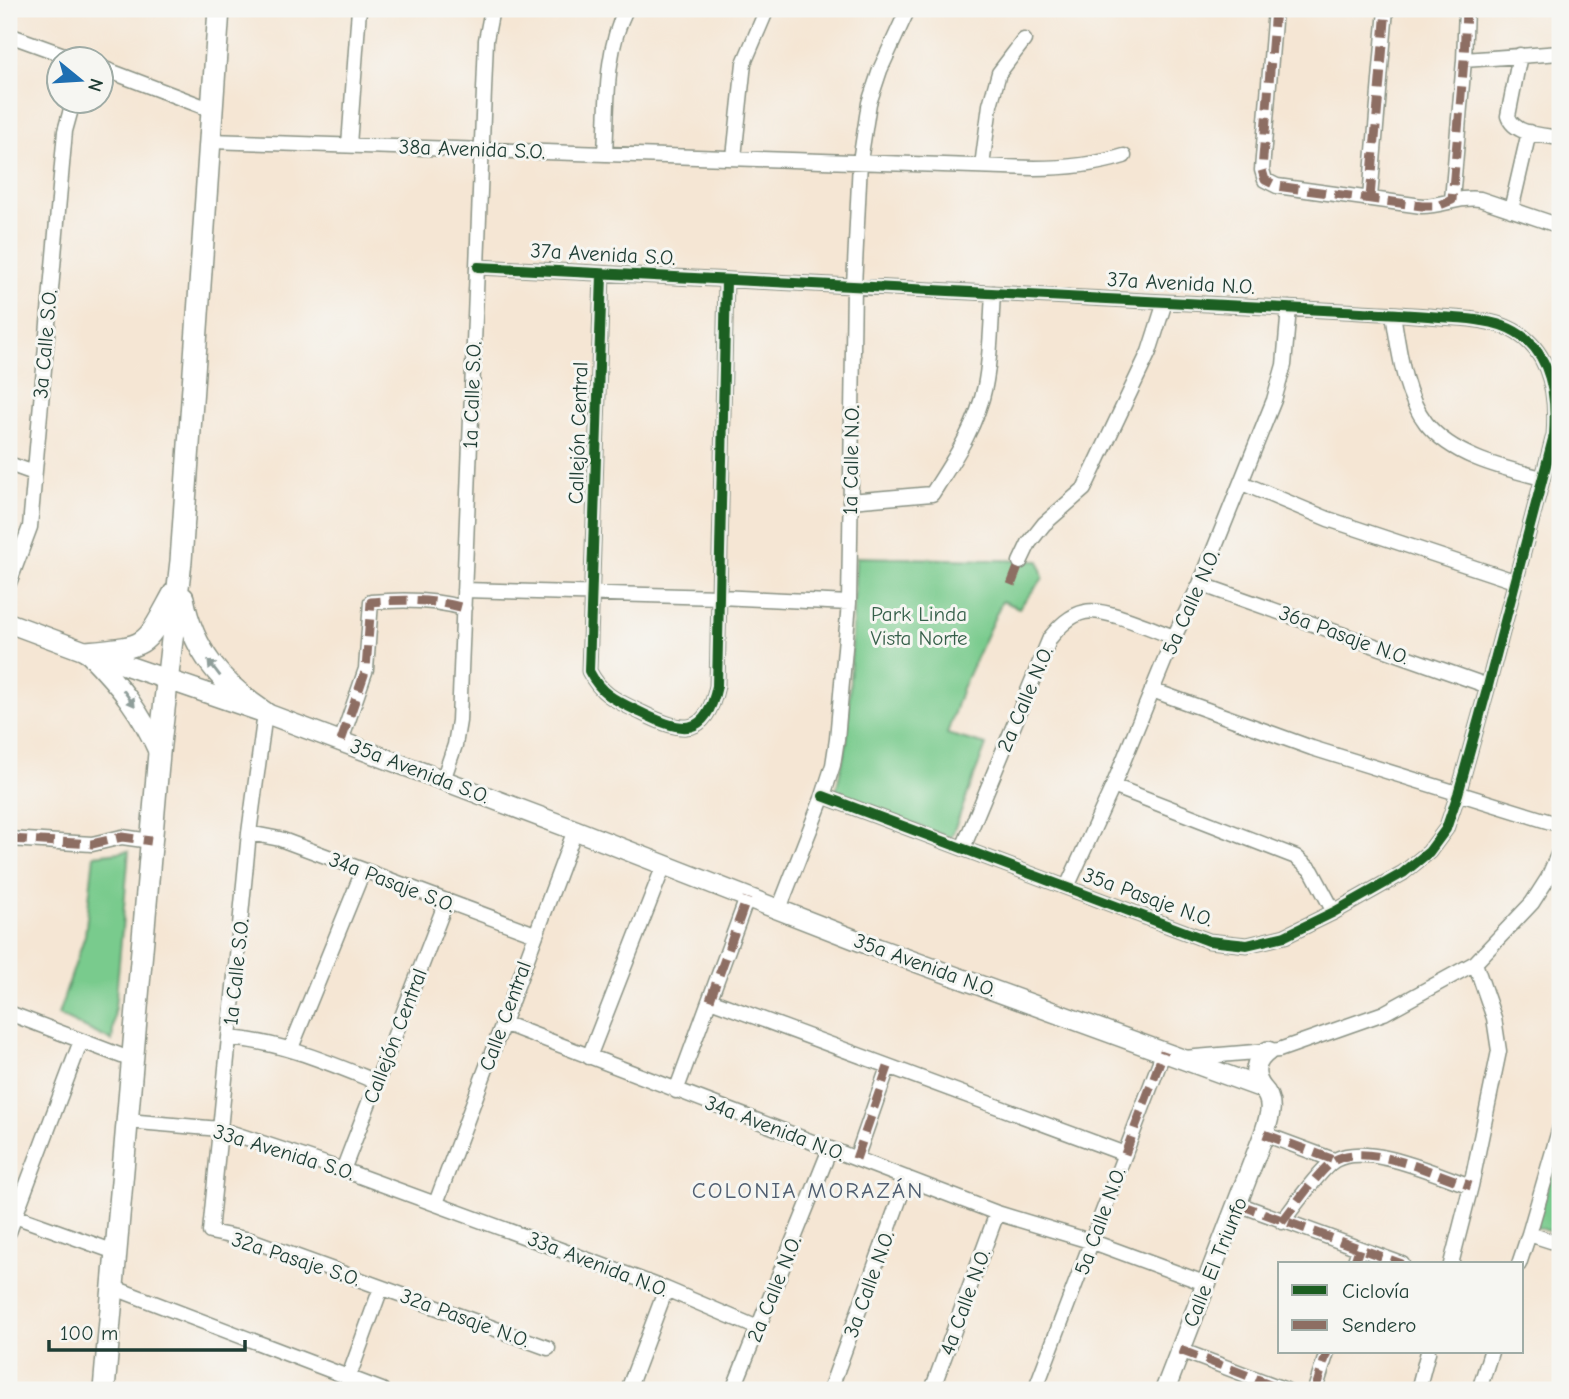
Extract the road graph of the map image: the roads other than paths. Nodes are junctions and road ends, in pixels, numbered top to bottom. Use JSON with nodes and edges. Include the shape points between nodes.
{"nodes":[{"id":1,"x":219,"y":9,"type":"edge"},
{"id":2,"x":359,"y":9,"type":"edge"},
{"id":3,"x":492,"y":9,"type":"edge"},
{"id":4,"x":626,"y":9,"type":"edge"},
{"id":5,"x":767,"y":9,"type":"edge"},
{"id":6,"x":908,"y":9,"type":"edge"},
{"id":7,"x":1275,"y":9,"type":"edge"},
{"id":8,"x":1386,"y":9,"type":"edge"},
{"id":9,"x":1467,"y":9,"type":"edge"},
{"id":10,"x":9,"y":35,"type":"edge"},
{"id":11,"x":1024,"y":40,"type":"dead end"},
{"id":12,"x":46,"y":48,"type":"edge"},
{"id":13,"x":1560,"y":53,"type":"edge"},
{"id":14,"x":1520,"y":55,"type":"junction"},
{"id":15,"x":1464,"y":61,"type":"junction"},
{"id":16,"x":116,"y":73,"type":"edge"},
{"id":17,"x":212,"y":110,"type":"junction"},
{"id":18,"x":69,"y":116,"type":"edge"},
{"id":19,"x":1529,"y":132,"type":"junction"},
{"id":20,"x":1560,"y":138,"type":"edge"},
{"id":21,"x":210,"y":141,"type":"junction"},
{"id":22,"x":349,"y":145,"type":"junction"},
{"id":23,"x":483,"y":150,"type":"junction"},
{"id":24,"x":605,"y":153,"type":"junction"},
{"id":25,"x":1125,"y":156,"type":"dead end"},
{"id":26,"x":734,"y":157,"type":"junction"},
{"id":27,"x":860,"y":161,"type":"junction"},
{"id":28,"x":982,"y":166,"type":"junction"},
{"id":29,"x":1370,"y":198,"type":"junction"},
{"id":30,"x":1452,"y":200,"type":"junction"},
{"id":31,"x":1511,"y":210,"type":"junction"},
{"id":32,"x":1560,"y":226,"type":"edge"},
{"id":33,"x":478,"y":267,"type":"junction"},
{"id":34,"x":602,"y":274,"type":"junction"},
{"id":35,"x":726,"y":280,"type":"junction"},
{"id":36,"x":854,"y":286,"type":"junction"},
{"id":37,"x":993,"y":293,"type":"junction"},
{"id":38,"x":1165,"y":302,"type":"junction"},
{"id":39,"x":1289,"y":308,"type":"junction"},
{"id":40,"x":1393,"y":314,"type":"junction"},
{"id":41,"x":9,"y":464,"type":"edge"},
{"id":42,"x":34,"y":473,"type":"junction"},
{"id":43,"x":1542,"y":478,"type":"junction"},
{"id":44,"x":1242,"y":483,"type":"junction"},
{"id":45,"x":850,"y":502,"type":"junction"},
{"id":46,"x":1020,"y":562,"type":"dead end"},
{"id":47,"x":180,"y":582,"type":"junction"},
{"id":48,"x":1514,"y":582,"type":"junction"},
{"id":49,"x":9,"y":583,"type":"edge"},
{"id":50,"x":1200,"y":584,"type":"junction"},
{"id":51,"x":464,"y":590,"type":"junction"},
{"id":52,"x":592,"y":593,"type":"junction"},
{"id":53,"x":719,"y":597,"type":"junction"},
{"id":54,"x":849,"y":603,"type":"junction"},
{"id":55,"x":464,"y":608,"type":"junction"},
{"id":56,"x":9,"y":623,"type":"edge"},
{"id":57,"x":1174,"y":637,"type":"junction"},
{"id":58,"x":87,"y":652,"type":"junction"},
{"id":59,"x":167,"y":680,"type":"junction"},
{"id":60,"x":1488,"y":686,"type":"junction"},
{"id":61,"x":1152,"y":691,"type":"junction"},
{"id":62,"x":265,"y":713,"type":"junction"},
{"id":63,"x":341,"y":741,"type":"junction"},
{"id":64,"x":159,"y":754,"type":"junction"},
{"id":65,"x":443,"y":780,"type":"junction"},
{"id":66,"x":1113,"y":786,"type":"junction"},
{"id":67,"x":1458,"y":794,"type":"junction"},
{"id":68,"x":823,"y":796,"type":"junction"},
{"id":69,"x":1560,"y":825,"type":"edge"},
{"id":70,"x":575,"y":830,"type":"junction"},
{"id":71,"x":249,"y":833,"type":"junction"},
{"id":72,"x":9,"y":839,"type":"edge"},
{"id":73,"x":151,"y":841,"type":"junction"},
{"id":74,"x":963,"y":848,"type":"junction"},
{"id":75,"x":1560,"y":850,"type":"edge"},
{"id":76,"x":664,"y":865,"type":"junction"},
{"id":77,"x":363,"y":870,"type":"junction"},
{"id":78,"x":1066,"y":887,"type":"junction"},
{"id":79,"x":747,"y":898,"type":"junction"},
{"id":80,"x":446,"y":902,"type":"junction"},
{"id":81,"x":779,"y":909,"type":"junction"},
{"id":82,"x":1334,"y":912,"type":"junction"},
{"id":83,"x":535,"y":934,"type":"junction"},
{"id":84,"x":1475,"y":963,"type":"junction"},
{"id":85,"x":710,"y":1000,"type":"junction"},
{"id":86,"x":9,"y":1013,"type":"edge"},
{"id":87,"x":503,"y":1023,"type":"junction"},
{"id":88,"x":230,"y":1038,"type":"junction"},
{"id":89,"x":81,"y":1041,"type":"junction"},
{"id":90,"x":291,"y":1048,"type":"junction"},
{"id":91,"x":1268,"y":1051,"type":"junction"},
{"id":92,"x":1173,"y":1055,"type":"junction"},
{"id":93,"x":589,"y":1057,"type":"junction"},
{"id":94,"x":132,"y":1060,"type":"junction"},
{"id":95,"x":888,"y":1067,"type":"junction"},
{"id":96,"x":377,"y":1082,"type":"junction"},
{"id":97,"x":676,"y":1091,"type":"junction"},
{"id":98,"x":1266,"y":1094,"type":"junction"},
{"id":99,"x":127,"y":1121,"type":"junction"},
{"id":100,"x":1560,"y":1127,"type":"edge"},
{"id":101,"x":220,"y":1129,"type":"junction"},
{"id":102,"x":1264,"y":1134,"type":"junction"},
{"id":103,"x":830,"y":1149,"type":"junction"},
{"id":104,"x":1125,"y":1153,"type":"junction"},
{"id":105,"x":856,"y":1159,"type":"junction"},
{"id":106,"x":1334,"y":1160,"type":"junction"},
{"id":107,"x":1555,"y":1164,"type":"edge"},
{"id":108,"x":343,"y":1170,"type":"junction"},
{"id":109,"x":908,"y":1178,"type":"junction"},
{"id":110,"x":1471,"y":1186,"type":"junction"},
{"id":111,"x":436,"y":1203,"type":"junction"},
{"id":112,"x":1238,"y":1204,"type":"junction"},
{"id":113,"x":997,"y":1213,"type":"junction"},
{"id":114,"x":12,"y":1215,"type":"edge"},
{"id":115,"x":1282,"y":1222,"type":"junction"},
{"id":116,"x":9,"y":1232,"type":"edge"},
{"id":117,"x":210,"y":1232,"type":"joint"},
{"id":118,"x":1529,"y":1234,"type":"junction"},
{"id":119,"x":1093,"y":1242,"type":"junction"},
{"id":120,"x":1560,"y":1244,"type":"edge"},
{"id":121,"x":1359,"y":1249,"type":"junction"},
{"id":122,"x":115,"y":1252,"type":"junction"},
{"id":123,"x":1355,"y":1262,"type":"edge"},
{"id":124,"x":1396,"y":1262,"type":"edge"},
{"id":125,"x":1452,"y":1262,"type":"edge"},
{"id":126,"x":1520,"y":1262,"type":"edge"},
{"id":127,"x":1207,"y":1284,"type":"junction"},
{"id":128,"x":112,"y":1287,"type":"junction"},
{"id":129,"x":381,"y":1288,"type":"junction"},
{"id":130,"x":666,"y":1289,"type":"junction"},
{"id":131,"x":758,"y":1328,"type":"junction"},
{"id":132,"x":548,"y":1348,"type":"dead end"},
{"id":133,"x":1180,"y":1350,"type":"junction"},
{"id":134,"x":1326,"y":1354,"type":"edge"},
{"id":135,"x":1427,"y":1354,"type":"edge"},
{"id":136,"x":1490,"y":1354,"type":"edge"},
{"id":137,"x":346,"y":1384,"type":"edge"},
{"id":138,"x":104,"y":1390,"type":"edge"},
{"id":139,"x":382,"y":1390,"type":"edge"},
{"id":140,"x":628,"y":1390,"type":"edge"},
{"id":141,"x":733,"y":1390,"type":"edge"},
{"id":142,"x":831,"y":1390,"type":"edge"},
{"id":143,"x":932,"y":1390,"type":"edge"},
{"id":144,"x":1035,"y":1390,"type":"edge"},
{"id":145,"x":1165,"y":1390,"type":"edge"},
{"id":146,"x":1286,"y":1390,"type":"edge"},
{"id":147,"x":1315,"y":1390,"type":"edge"},
{"id":148,"x":1418,"y":1390,"type":"edge"},
{"id":149,"x":1479,"y":1390,"type":"edge"}],
"edges":[{"from":1,"to":17,"type":"main road"},
{"from":2,"to":22,"type":"street"},
{"from":3,"to":23,"type":"street","name":"1a Calle S.O.","via":[[486,40]]},
{"from":4,"to":24,"type":"street","via":[[611,51]]},
{"from":5,"to":26,"type":"street","via":[[744,64]]},
{"from":6,"to":27,"type":"street","name":"1a Calle N.O.","via":[[869,103]]},
{"from":7,"to":29,"type":"street","via":[[1262,170],[1265,180],[1277,186]]},
{"from":8,"to":29,"type":"street"},
{"from":9,"to":15,"type":"street"},
{"from":10,"to":12,"type":"street"},
{"from":11,"to":28,"type":"street","via":[[999,74]]},
{"from":13,"to":14,"type":"street"},
{"from":14,"to":15,"type":"street"},
{"from":14,"to":19,"type":"street","via":[[1508,116],[1516,129]]},
{"from":15,"to":30,"type":"street"},
{"from":16,"to":17,"type":"street"},
{"from":17,"to":21,"type":"main road"},
{"from":18,"to":42,"type":"street","name":"3a Calle S.O."},
{"from":19,"to":20,"type":"street"},
{"from":19,"to":31,"type":"street"},
{"from":21,"to":22,"type":"street","name":"38a Avenida S.O."},
{"from":21,"to":47,"type":"main road"},
{"from":22,"to":23,"type":"street","name":"38a Avenida S.O."},
{"from":23,"to":24,"type":"street","name":"38a Avenida S.O."},
{"from":23,"to":33,"type":"street","name":"1a Calle S.O."},
{"from":24,"to":26,"type":"street","name":"38a Avenida S.O."},
{"from":25,"to":28,"type":"street","name":"38a Avenida S.O.","via":[[1063,168]]},
{"from":26,"to":27,"type":"street","name":"38a Avenida S.O."},
{"from":27,"to":28,"type":"street","name":"38a Avenida S.O."},
{"from":27,"to":36,"type":"street","name":"1a Calle N.O."},
{"from":29,"to":30,"type":"street","via":[[1422,206]]},
{"from":30,"to":31,"type":"street","via":[[1480,199]]},
{"from":31,"to":32,"type":"street"},
{"from":33,"to":34,"type":"street","name":"37a Avenida S.O."},
{"from":33,"to":51,"type":"street","name":"1a Calle S.O."},
{"from":34,"to":35,"type":"street","name":"37a Avenida S.O."},
{"from":34,"to":52,"type":"street","name":"Callejón Central"},
{"from":35,"to":36,"type":"street","name":"37a Avenida N.O."},
{"from":35,"to":53,"type":"street"},
{"from":36,"to":37,"type":"street","name":"37a Avenida N.O."},
{"from":36,"to":45,"type":"street","name":"1a Calle N.O."},
{"from":37,"to":38,"type":"street","name":"37a Avenida N.O."},
{"from":37,"to":45,"type":"street","via":[[982,397],[932,494]]},
{"from":38,"to":39,"type":"street","name":"37a Avenida N.O."},
{"from":38,"to":46,"type":"street","via":[[1149,352],[1084,489],[1044,524]]},
{"from":39,"to":40,"type":"street","name":"37a Avenida N.O."},
{"from":39,"to":44,"type":"street","name":"5a Calle N.O.","via":[[1284,365]]},
{"from":40,"to":43,"type":"street","via":[[1413,400],[1426,423],[1470,455]]},
{"from":40,"to":43,"type":"street","name":"37a Avenida N.O.","via":[[1486,321],[1531,344],[1553,384],[1556,408]]},
{"from":41,"to":42,"type":"street"},
{"from":42,"to":49,"type":"street","name":"3a Calle S.O.","via":[[30,527]]},
{"from":43,"to":48,"type":"street","name":"37a Avenida N.O."},
{"from":44,"to":48,"type":"street","via":[[1328,519]]},
{"from":44,"to":50,"type":"street","name":"5a Calle N.O."},
{"from":45,"to":54,"type":"street","name":"1a Calle N.O."},
{"from":47,"to":58,"type":"main road","via":[[142,644]]},
{"from":47,"to":59,"type":"main road"},
{"from":62,"to":47,"type":"main road","one_way":true,"via":[[218,674],[200,649],[187,621]]},
{"from":48,"to":60,"type":"street","name":"35a Pasaje N.O."},
{"from":50,"to":57,"type":"street","name":"5a Calle N.O."},
{"from":50,"to":60,"type":"street","name":"36a Pasaje N.O."},
{"from":51,"to":52,"type":"street"},
{"from":51,"to":55,"type":"street","name":"1a Calle S.O."},
{"from":52,"to":53,"type":"street"},
{"from":52,"to":53,"type":"street","via":[[589,671],[597,686],[612,699],[658,721],[686,728],[704,718],[712,707],[717,686]]},
{"from":53,"to":54,"type":"street"},
{"from":54,"to":68,"type":"street","name":"1a Calle N.O.","via":[[834,765]]},
{"from":55,"to":63,"type":"street","via":[[414,600],[370,602],[366,669]]},
{"from":55,"to":65,"type":"street","name":"1a Calle S.O.","via":[[459,721]]},
{"from":56,"to":58,"type":"main road"},
{"from":57,"to":61,"type":"street","name":"5a Calle N.O."},
{"from":57,"to":74,"type":"street","name":"2a Calle N.O.","via":[[1110,614],[1086,611],[1064,622],[1049,638]]},
{"from":58,"to":59,"type":"main road"},
{"from":58,"to":64,"type":"main road","one_way":true,"via":[[131,700]]},
{"from":59,"to":62,"type":"main road"},
{"from":59,"to":64,"type":"main road"},
{"from":60,"to":67,"type":"street","name":"35a Pasaje N.O."},
{"from":61,"to":66,"type":"street","name":"5a Calle N.O."},
{"from":61,"to":67,"type":"street"},
{"from":62,"to":63,"type":"main road","name":"35a Avenida S.O."},
{"from":62,"to":71,"type":"street","name":"1a Calle S.O."},
{"from":63,"to":65,"type":"main road","name":"35a Avenida S.O."},
{"from":64,"to":73,"type":"main road"},
{"from":65,"to":70,"type":"main road","name":"35a Avenida S.O."},
{"from":66,"to":78,"type":"street","name":"5a Calle N.O."},
{"from":66,"to":82,"type":"street","via":[[1296,857],[1312,871]]},
{"from":67,"to":69,"type":"street"},
{"from":67,"to":82,"type":"street","name":"35a Pasaje N.O.","via":[[1446,829],[1429,852]]},
{"from":68,"to":74,"type":"street","name":"35a Pasaje N.O."},
{"from":68,"to":81,"type":"street","name":"1a Calle N.O."},
{"from":70,"to":76,"type":"main road","name":"35a Avenida N.O."},
{"from":70,"to":83,"type":"street","name":"Calle Central"},
{"from":71,"to":77,"type":"street","name":"34a Pasaje S.O.","via":[[280,839]]},
{"from":71,"to":88,"type":"street","name":"1a Calle S.O."},
{"from":72,"to":73,"type":"street","via":[[92,844],[122,837]]},
{"from":73,"to":94,"type":"main road"},
{"from":74,"to":78,"type":"street","name":"35a Pasaje N.O."},
{"from":75,"to":84,"type":"street","via":[[1532,903]]},
{"from":76,"to":79,"type":"main road","name":"35a Avenida N.O."},
{"from":76,"to":93,"type":"street"},
{"from":77,"to":80,"type":"street","name":"34a Pasaje S.O."},
{"from":77,"to":90,"type":"street"},
{"from":78,"to":82,"type":"street","name":"35a Pasaje N.O.","via":[[1209,941],[1247,945],[1285,936]]},
{"from":79,"to":81,"type":"main road","name":"35a Avenida N.O."},
{"from":79,"to":85,"type":"street"},
{"from":80,"to":83,"type":"street","name":"34a Pasaje S.O."},
{"from":80,"to":96,"type":"street","name":"Callejón Central"},
{"from":81,"to":92,"type":"main road","name":"35a Avenida N.O."},
{"from":83,"to":87,"type":"street","name":"Calle Central"},
{"from":84,"to":91,"type":"street","via":[[1384,1013]]},
{"from":84,"to":110,"type":"street","via":[[1494,1017],[1499,1051]]},
{"from":85,"to":95,"type":"street"},
{"from":85,"to":97,"type":"street"},
{"from":86,"to":89,"type":"street"},
{"from":87,"to":93,"type":"street","name":"34a Avenida N.O."},
{"from":87,"to":111,"type":"street","name":"Calle Central"},
{"from":88,"to":90,"type":"street"},
{"from":88,"to":101,"type":"street","name":"1a Calle S.O."},
{"from":89,"to":94,"type":"street"},
{"from":89,"to":114,"type":"street"},
{"from":90,"to":96,"type":"street"},
{"from":91,"to":92,"type":"street"},
{"from":91,"to":98,"type":"main road","name":"Calle El Triunfo","via":[[1255,1068],[1255,1077]]},
{"from":92,"to":98,"type":"main road","name":"35a Avenida N.O."},
{"from":92,"to":104,"type":"street","name":"5a Calle N.O."},
{"from":93,"to":97,"type":"street","name":"34a Avenida N.O."},
{"from":94,"to":99,"type":"main road"},
{"from":95,"to":104,"type":"street"},
{"from":95,"to":105,"type":"street"},
{"from":96,"to":108,"type":"street","name":"Callejón Central"},
{"from":97,"to":103,"type":"street","name":"34a Avenida N.O."},
{"from":98,"to":102,"type":"main road","name":"Calle El Triunfo","via":[[1271,1111]]},
{"from":99,"to":101,"type":"street","name":"33a Avenida S.O."},
{"from":99,"to":122,"type":"main road"},
{"from":100,"to":107,"type":"street"},
{"from":101,"to":108,"type":"street","name":"33a Avenida S.O."},
{"from":101,"to":117,"type":"street","name":"1a Calle S.O."},
{"from":102,"to":106,"type":"street"},
{"from":102,"to":112,"type":"main road","name":"Calle El Triunfo"},
{"from":103,"to":105,"type":"street","name":"34a Avenida N.O."},
{"from":103,"to":131,"type":"street","name":"2a Calle N.O."},
{"from":104,"to":119,"type":"street","name":"5a Calle N.O."},
{"from":105,"to":109,"type":"street","name":"34a Avenida N.O."},
{"from":106,"to":110,"type":"street","via":[[1376,1155]]},
{"from":106,"to":115,"type":"street"},
{"from":107,"to":118,"type":"street"},
{"from":108,"to":111,"type":"street","name":"33a Avenida S.O."},
{"from":109,"to":113,"type":"street","name":"34a Avenida N.O."},
{"from":109,"to":142,"type":"street","name":"3a Calle N.O."},
{"from":110,"to":125,"type":"street"},
{"from":111,"to":130,"type":"street","name":"33a Avenida N.O."},
{"from":112,"to":115,"type":"street"},
{"from":112,"to":127,"type":"main road","name":"Calle El Triunfo"},
{"from":113,"to":119,"type":"street","name":"34a Avenida N.O."},
{"from":113,"to":143,"type":"street","name":"4a Calle N.O."},
{"from":114,"to":116,"type":"street"},
{"from":114,"to":122,"type":"street"},
{"from":115,"to":121,"type":"street"},
{"from":117,"to":129,"type":"street","name":"32a Pasaje S.O.","via":[[251,1240]]},
{"from":118,"to":120,"type":"street"},
{"from":118,"to":126,"type":"street"},
{"from":119,"to":127,"type":"street","name":"34a Avenida N.O."},
{"from":119,"to":144,"type":"street","name":"5a Calle N.O."},
{"from":121,"to":123,"type":"street"},
{"from":121,"to":124,"type":"street"},
{"from":122,"to":128,"type":"main road"},
{"from":127,"to":133,"type":"main road","name":"Calle El Triunfo"},
{"from":128,"to":137,"type":"street"},
{"from":128,"to":138,"type":"main road"},
{"from":129,"to":132,"type":"street","name":"32a Pasaje N.O."},
{"from":129,"to":137,"type":"street"},
{"from":130,"to":131,"type":"street","name":"33a Avenida N.O."},
{"from":130,"to":140,"type":"street"},
{"from":131,"to":141,"type":"street","name":"2a Calle N.O."},
{"from":133,"to":145,"type":"main road","name":"Calle El Triunfo"},
{"from":133,"to":146,"type":"street"},
{"from":134,"to":147,"type":"street"},
{"from":135,"to":148,"type":"street"},
{"from":136,"to":149,"type":"street"},
{"from":137,"to":139,"type":"street"}]}
